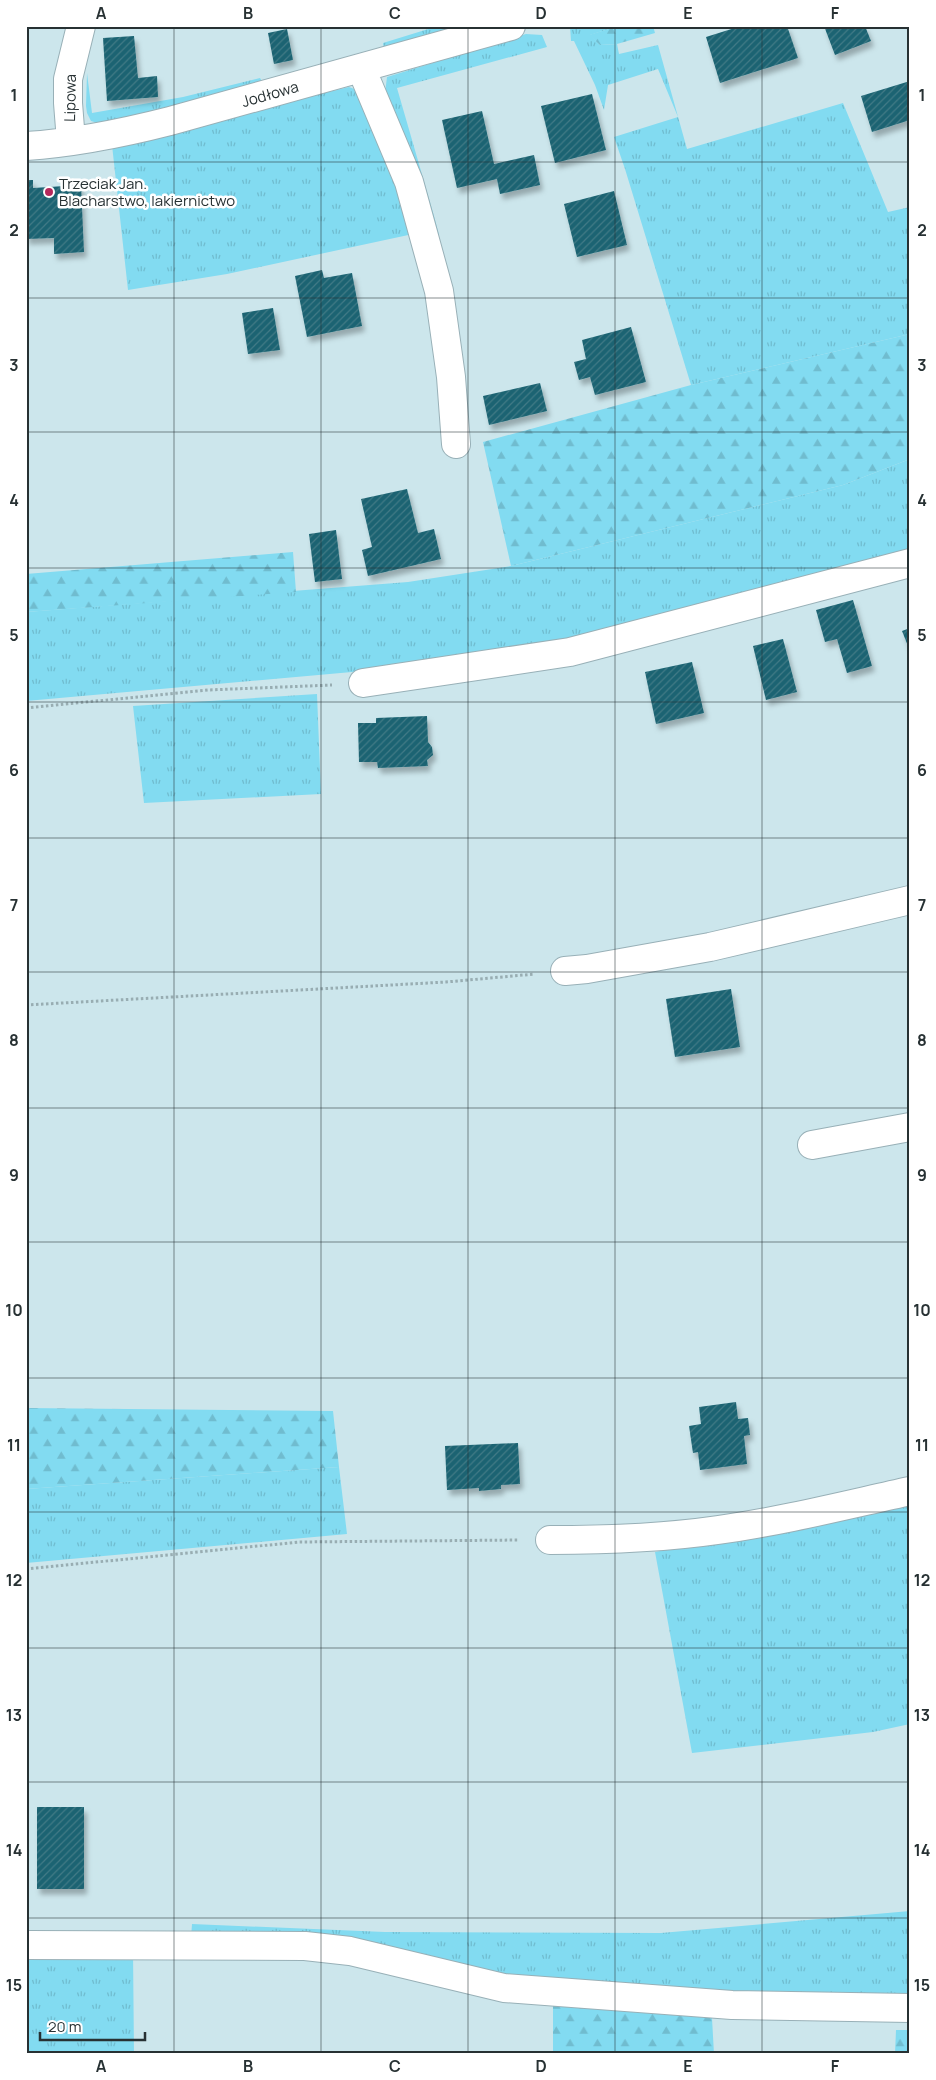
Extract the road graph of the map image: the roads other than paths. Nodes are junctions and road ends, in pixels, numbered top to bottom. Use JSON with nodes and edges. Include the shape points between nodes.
{"nodes":[{"id":1,"x":81,"y":26,"type":"edge"},
{"id":2,"x":511,"y":26,"type":"edge"},
{"id":3,"x":361,"y":68,"type":"junction"},
{"id":4,"x":71,"y":141,"type":"junction"},
{"id":5,"x":26,"y":146,"type":"edge"},
{"id":6,"x":456,"y":444,"type":"dead end"},
{"id":7,"x":910,"y":563,"type":"edge"},
{"id":8,"x":363,"y":684,"type":"road end"},
{"id":9,"x":910,"y":900,"type":"edge"},
{"id":10,"x":565,"y":971,"type":"road end"},
{"id":11,"x":910,"y":1127,"type":"edge"},
{"id":12,"x":812,"y":1146,"type":"dead end"},
{"id":13,"x":910,"y":1491,"type":"edge"},
{"id":14,"x":550,"y":1540,"type":"road end"},
{"id":15,"x":26,"y":1945,"type":"edge"},
{"id":16,"x":910,"y":2008,"type":"edge"}],
"edges":[{"from":1,"to":4,"type":"street","name":"Lipowa","via":[[68,79]]},
{"from":2,"to":3,"type":"street","name":"Jodłowa"},
{"from":3,"to":4,"type":"street","name":"Jodłowa","via":[[127,132]]},
{"from":3,"to":6,"type":"street","via":[[409,182],[439,291]]},
{"from":4,"to":5,"type":"street","name":"Jodłowa"},
{"from":7,"to":8,"type":"street","via":[[570,652]]},
{"from":9,"to":10,"type":"street","via":[[710,947]]},
{"from":11,"to":12,"type":"street"},
{"from":13,"to":14,"type":"street","via":[[717,1530],[594,1540]]},
{"from":15,"to":16,"type":"street","via":[[305,1946],[350,1951],[504,1988],[732,2005]]}]}
